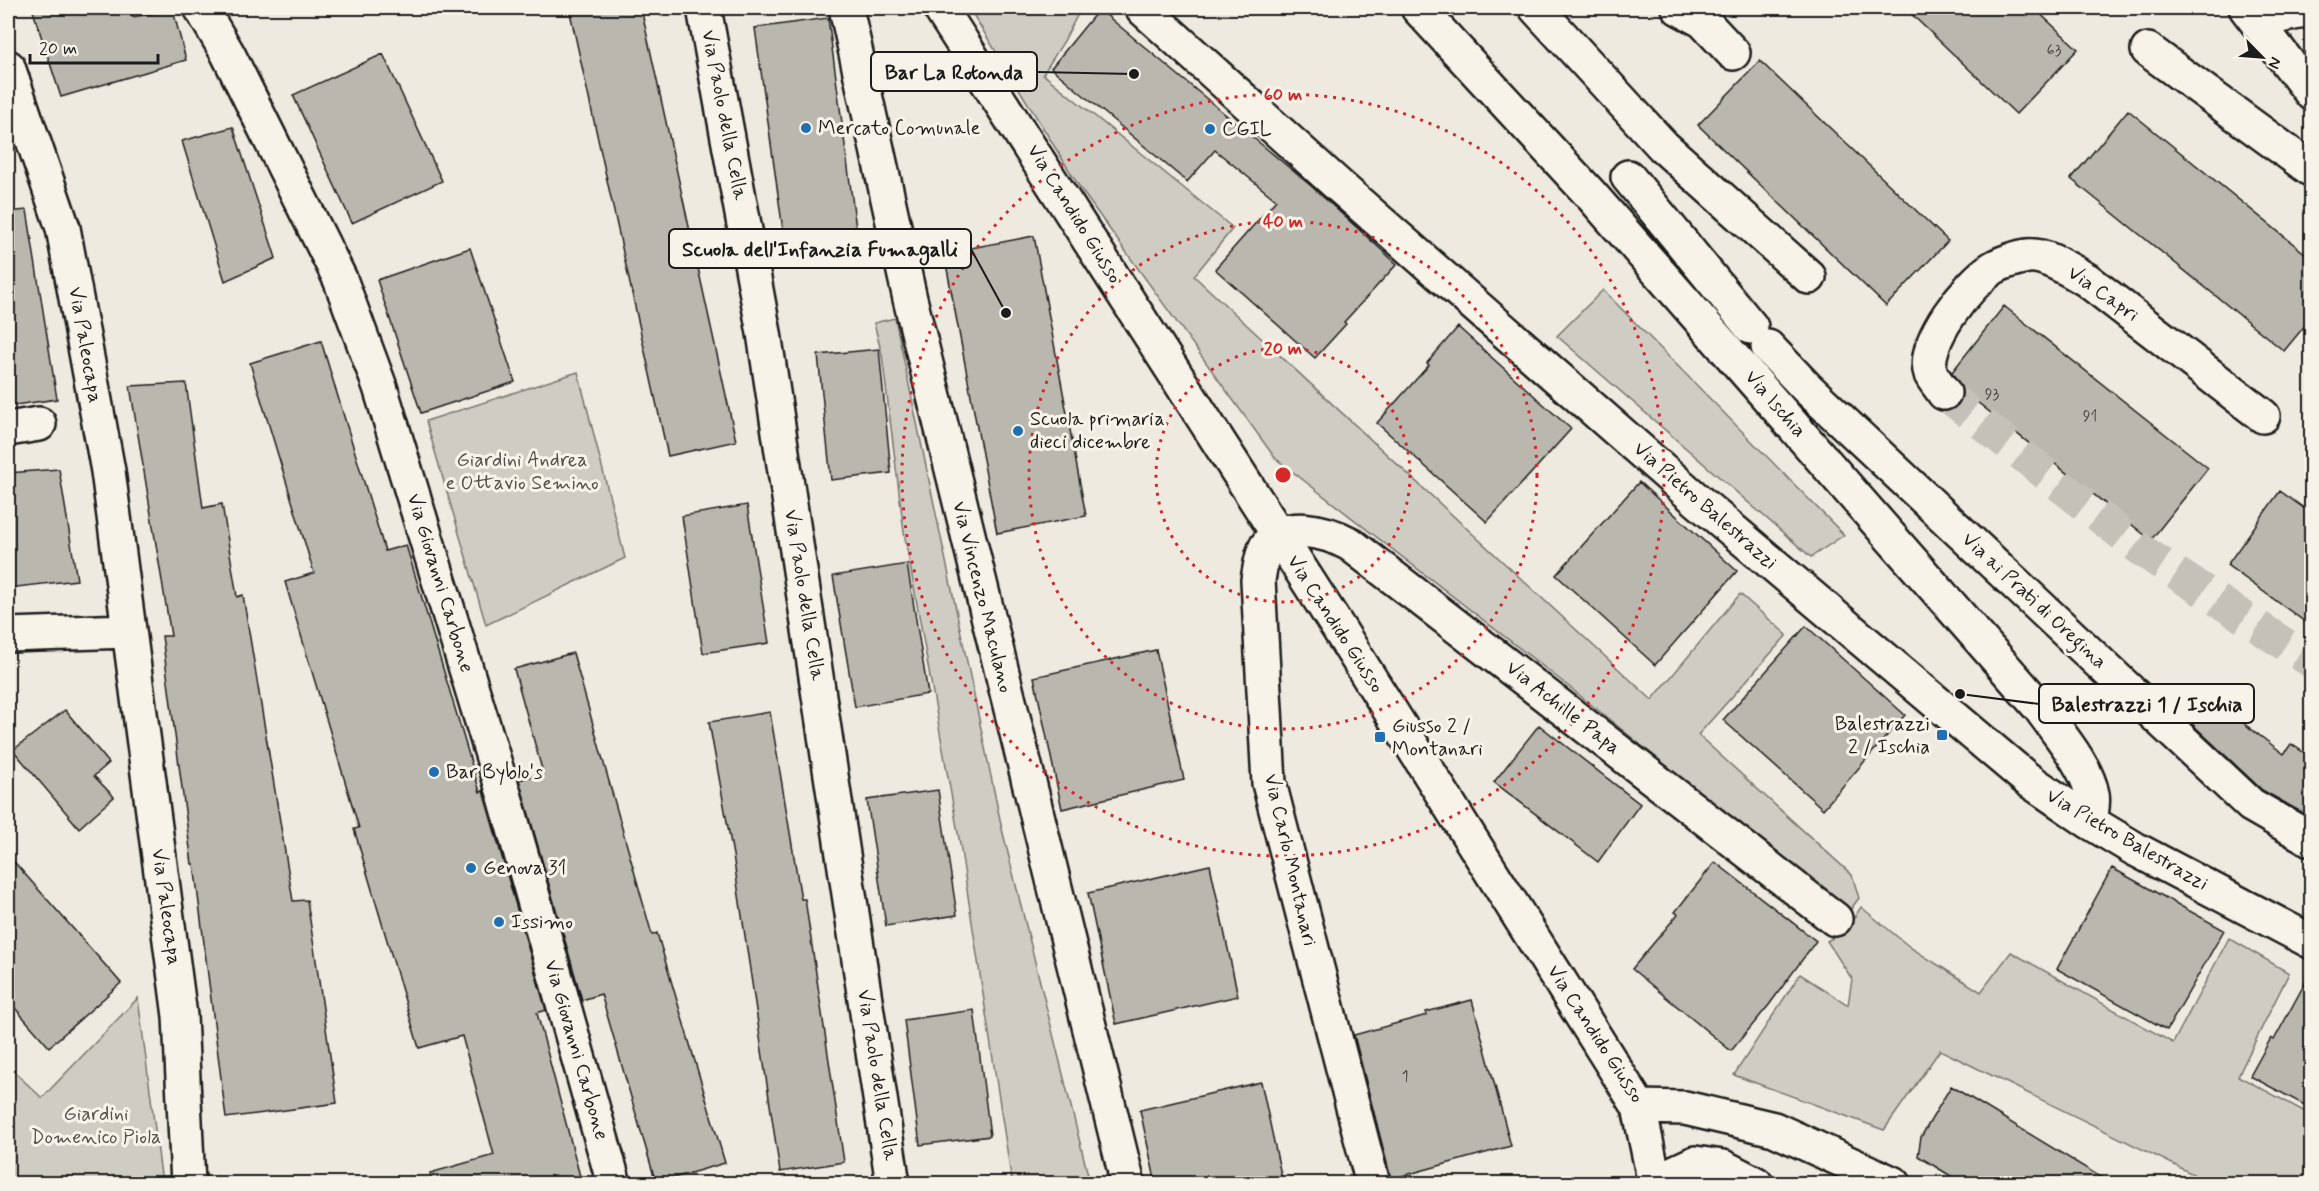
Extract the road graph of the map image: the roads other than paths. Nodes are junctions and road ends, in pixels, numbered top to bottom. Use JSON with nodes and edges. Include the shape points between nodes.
{"nodes":[{"id":1,"x":201,"y":8,"type":"edge"},
{"id":2,"x":704,"y":8,"type":"edge"},
{"id":3,"x":846,"y":8,"type":"edge"},
{"id":4,"x":940,"y":8,"type":"edge"},
{"id":5,"x":1142,"y":8,"type":"edge"},
{"id":6,"x":1418,"y":8,"type":"edge"},
{"id":7,"x":1536,"y":8,"type":"edge"},
{"id":8,"x":1679,"y":8,"type":"edge"},
{"id":9,"x":2306,"y":8,"type":"edge"},
{"id":10,"x":2251,"y":14,"type":"edge"},
{"id":11,"x":2148,"y":50,"type":"dead end"},
{"id":12,"x":1733,"y":53,"type":"dead end"},
{"id":13,"x":8,"y":67,"type":"edge"},
{"id":14,"x":2312,"y":94,"type":"edge"},
{"id":15,"x":2312,"y":170,"type":"edge"},
{"id":16,"x":1628,"y":177,"type":"dead end"},
{"id":17,"x":1809,"y":277,"type":"dead end"},
{"id":18,"x":1944,"y":393,"type":"tunnel mouth"},
{"id":19,"x":2263,"y":416,"type":"dead end"},
{"id":20,"x":39,"y":424,"type":"dead end"},
{"id":21,"x":8,"y":429,"type":"edge"},
{"id":22,"x":1278,"y":536,"type":"junction"},
{"id":23,"x":128,"y":631,"type":"junction"},
{"id":24,"x":8,"y":635,"type":"edge"},
{"id":25,"x":2090,"y":822,"type":"junction"},
{"id":26,"x":2312,"y":840,"type":"edge"},
{"id":27,"x":1835,"y":919,"type":"dead end"},
{"id":28,"x":2312,"y":942,"type":"edge"},
{"id":29,"x":1639,"y":1107,"type":"junction"},
{"id":30,"x":1655,"y":1183,"type":"edge"},
{"id":31,"x":188,"y":1184,"type":"edge"},
{"id":32,"x":615,"y":1184,"type":"edge"},
{"id":33,"x":893,"y":1184,"type":"edge"},
{"id":34,"x":1128,"y":1184,"type":"edge"},
{"id":35,"x":1373,"y":1184,"type":"edge"},
{"id":36,"x":1756,"y":1184,"type":"edge"},
{"id":37,"x":1894,"y":1184,"type":"edge"}],
"edges":[{"from":1,"to":32,"type":"street","name":"Via Giovanni Carbone","via":[[228,54],[340,279],[380,387],[508,808]]},
{"from":2,"to":33,"type":"street","name":"Via Paolo della Cella","via":[[764,333]]},
{"from":3,"to":34,"type":"street","name":"Via Vincenzo Maculano","via":[[913,311]]},
{"from":4,"to":22,"type":"street","name":"Via Candido Giusso"},
{"from":5,"to":25,"type":"street","name":"Via Pietro Balestrazzi","via":[[1707,509],[2026,779]]},
{"from":6,"to":25,"type":"street","name":"Via Ischia","via":[[1592,196],[2041,709],[2089,784]]},
{"from":7,"to":17,"type":"street","via":[[1663,146]]},
{"from":8,"to":12,"type":"street","via":[[1703,21]]},
{"from":9,"to":10,"type":"street","via":[[2299,12]]},
{"from":10,"to":14,"type":"street"},
{"from":11,"to":15,"type":"street"},
{"from":13,"to":23,"type":"street","name":"Via Paleocapa","via":[[63,228],[108,471]]},
{"from":16,"to":26,"type":"street","name":"Via ai Prati di Oregina","via":[[1807,388],[2252,806]]},
{"from":18,"to":19,"type":"street","name":"Via Capri","via":[[1931,373],[1931,350],[1951,311],[1994,267],[2029,256],[2059,264],[2087,280]]},
{"from":20,"to":21,"type":"street"},
{"from":22,"to":27,"type":"street","name":"Via Achille Papa","via":[[1297,529],[1317,531],[1350,544]]},
{"from":22,"to":29,"type":"street","name":"Via Candido Giusso"},
{"from":22,"to":35,"type":"street","name":"Via Carlo Montanari","via":[[1262,555],[1258,580],[1269,783]]},
{"from":23,"to":24,"type":"street"},
{"from":23,"to":31,"type":"street","name":"Via Paleocapa","via":[[180,1016]]},
{"from":25,"to":28,"type":"street","name":"Via Pietro Balestrazzi"},
{"from":29,"to":30,"type":"street"},
{"from":29,"to":37,"type":"street","name":"Via Candido Giusso","via":[[1685,1108],[1774,1129]]},
{"from":30,"to":36,"type":"street","via":[[1695,1163],[1723,1167]]}]}
